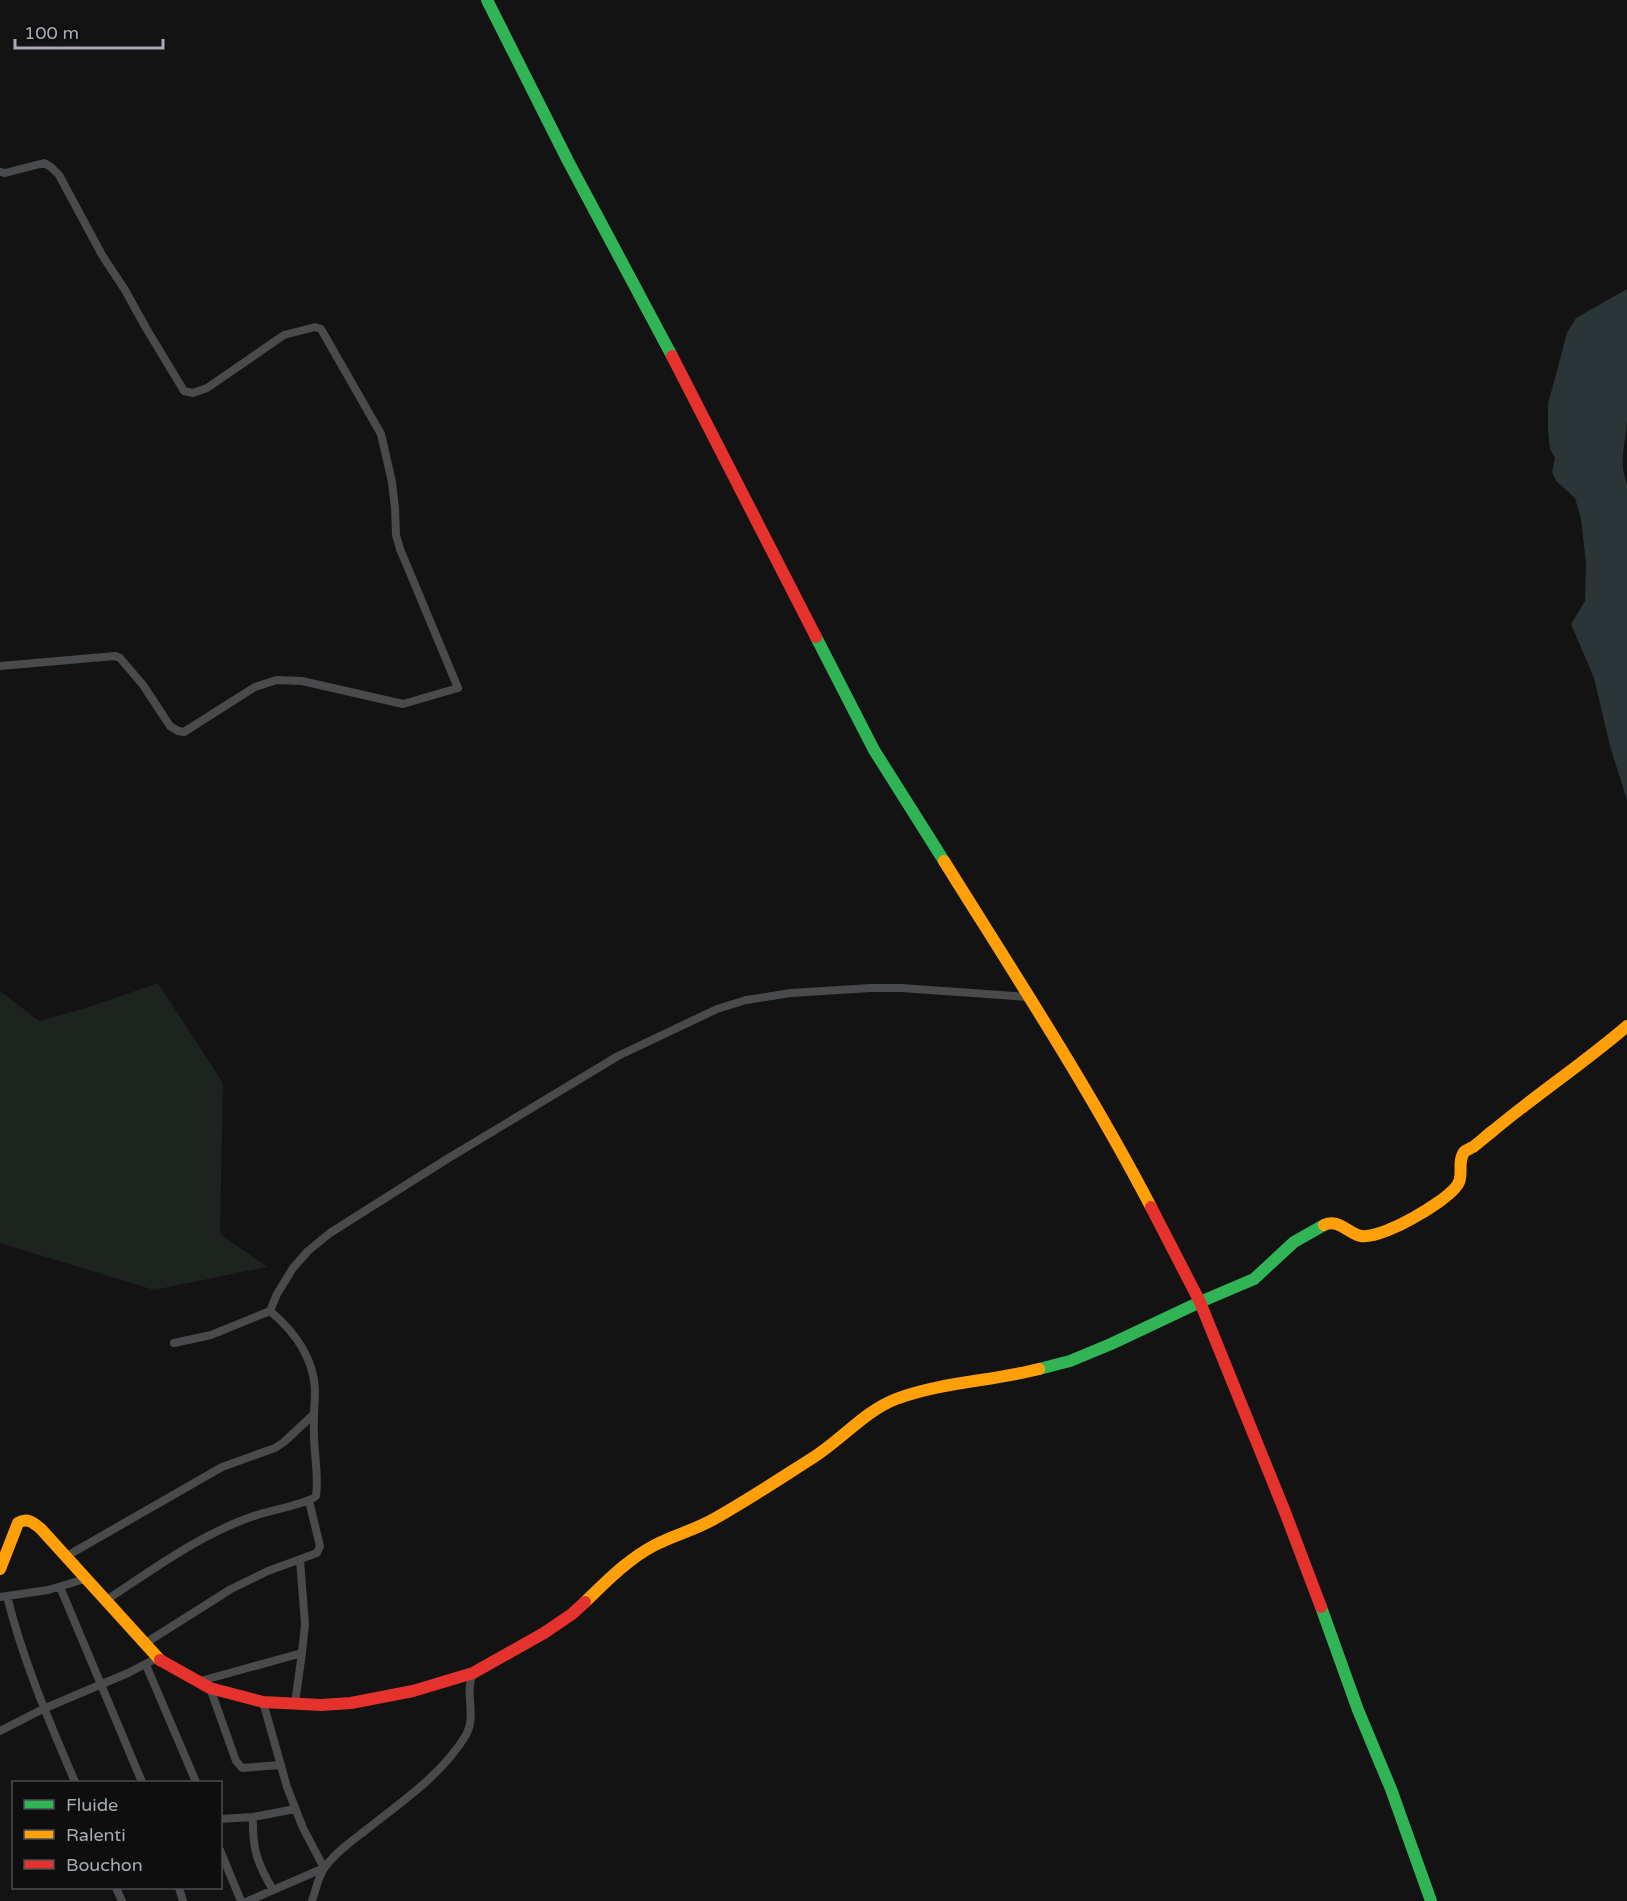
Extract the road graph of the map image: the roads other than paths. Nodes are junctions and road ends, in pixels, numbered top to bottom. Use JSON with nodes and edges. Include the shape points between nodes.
{"nodes":[{"id":1,"x":487,"y":0,"type":"edge"},
{"id":2,"x":0,"y":172,"type":"edge"},
{"id":3,"x":0,"y":666,"type":"edge"},
{"id":4,"x":1028,"y":997,"type":"junction"},
{"id":5,"x":1627,"y":1026,"type":"edge"},
{"id":6,"x":1200,"y":1302,"type":"junction"},
{"id":7,"x":270,"y":1311,"type":"junction"},
{"id":8,"x":174,"y":1343,"type":"dead end"},
{"id":9,"x":314,"y":1414,"type":"junction"},
{"id":10,"x":309,"y":1501,"type":"junction"},
{"id":11,"x":65,"y":1557,"type":"junction"},
{"id":12,"x":300,"y":1560,"type":"junction"},
{"id":13,"x":0,"y":1569,"type":"edge"},
{"id":14,"x":85,"y":1579,"type":"junction"},
{"id":15,"x":60,"y":1587,"type":"junction"},
{"id":16,"x":3,"y":1596,"type":"edge"},
{"id":17,"x":105,"y":1601,"type":"junction"},
{"id":18,"x":144,"y":1644,"type":"junction"},
{"id":19,"x":302,"y":1653,"type":"junction"},
{"id":20,"x":152,"y":1661,"type":"junction"},
{"id":21,"x":473,"y":1673,"type":"junction"},
{"id":22,"x":197,"y":1682,"type":"junction"},
{"id":23,"x":101,"y":1686,"type":"junction"},
{"id":24,"x":210,"y":1688,"type":"junction"},
{"id":25,"x":263,"y":1702,"type":"junction"},
{"id":26,"x":295,"y":1703,"type":"junction"},
{"id":27,"x":44,"y":1709,"type":"junction"},
{"id":28,"x":0,"y":1731,"type":"edge"},
{"id":29,"x":280,"y":1765,"type":"junction"},
{"id":30,"x":75,"y":1781,"type":"edge"},
{"id":31,"x":142,"y":1781,"type":"edge"},
{"id":32,"x":196,"y":1781,"type":"edge"},
{"id":33,"x":295,"y":1809,"type":"junction"},
{"id":34,"x":253,"y":1817,"type":"junction"},
{"id":35,"x":222,"y":1819,"type":"edge"},
{"id":36,"x":222,"y":1855,"type":"edge"},
{"id":37,"x":324,"y":1868,"type":"junction"},
{"id":38,"x":273,"y":1890,"type":"junction"},
{"id":39,"x":241,"y":1901,"type":"edge"},
{"id":40,"x":248,"y":1901,"type":"edge"},
{"id":41,"x":312,"y":1901,"type":"edge"},
{"id":42,"x":1431,"y":1901,"type":"edge"}],
"edges":[{"from":1,"to":4,"type":"street","via":[[874,750]]},
{"from":2,"to":3,"type":"street","via":[[44,163],[59,175],[184,391],[193,393],[207,388],[285,334],[321,329],[381,434],[394,494],[400,549],[458,688],[403,704],[302,681],[277,680],[255,687],[184,732],[170,726],[143,685],[116,656]]},
{"from":4,"to":6,"type":"street","via":[[1130,1167]]},
{"from":4,"to":7,"type":"street","via":[[871,987],[791,993],[717,1009],[618,1056],[330,1233],[293,1268]]},
{"from":5,"to":6,"type":"street","via":[[1465,1151],[1459,1182],[1428,1209],[1371,1236],[1359,1236],[1328,1222],[1294,1242],[1254,1279]]},
{"from":6,"to":21,"type":"street","via":[[1070,1361],[894,1400],[858,1422],[822,1452],[730,1510],[638,1556],[573,1614]]},
{"from":6,"to":42,"type":"street","via":[[1285,1512]]},
{"from":7,"to":8,"type":"street","via":[[211,1335]]},
{"from":7,"to":9,"type":"street","via":[[304,1351],[314,1380]]},
{"from":9,"to":10,"type":"street","via":[[317,1492]]},
{"from":9,"to":11,"type":"street","via":[[275,1448],[222,1467]]},
{"from":10,"to":12,"type":"street","via":[[320,1548]]},
{"from":10,"to":17,"type":"street","via":[[258,1515],[205,1537]]},
{"from":11,"to":13,"type":"street","via":[[41,1529],[24,1519],[18,1523]]},
{"from":11,"to":14,"type":"street"},
{"from":12,"to":18,"type":"street","via":[[231,1589]]},
{"from":12,"to":19,"type":"street","via":[[305,1630]]},
{"from":14,"to":15,"type":"street"},
{"from":14,"to":17,"type":"street"},
{"from":15,"to":16,"type":"street"},
{"from":15,"to":23,"type":"street"},
{"from":16,"to":27,"type":"street"},
{"from":17,"to":18,"type":"street"},
{"from":18,"to":20,"type":"street"},
{"from":19,"to":22,"type":"street"},
{"from":19,"to":26,"type":"street"},
{"from":20,"to":22,"type":"street"},
{"from":20,"to":23,"type":"street"},
{"from":20,"to":32,"type":"street"},
{"from":21,"to":26,"type":"street","via":[[382,1698],[321,1705]]},
{"from":21,"to":37,"type":"street","via":[[469,1682],[471,1721],[452,1753],[412,1794]]},
{"from":22,"to":24,"type":"street"},
{"from":23,"to":27,"type":"street"},
{"from":23,"to":31,"type":"street"},
{"from":24,"to":25,"type":"street"},
{"from":24,"to":29,"type":"street","via":[[242,1768]]},
{"from":25,"to":26,"type":"street"},
{"from":25,"to":29,"type":"street"},
{"from":27,"to":28,"type":"street"},
{"from":27,"to":30,"type":"street"},
{"from":29,"to":33,"type":"street"},
{"from":33,"to":34,"type":"street"},
{"from":33,"to":37,"type":"street"},
{"from":34,"to":35,"type":"street"},
{"from":34,"to":38,"type":"street","via":[[254,1848]]},
{"from":36,"to":39,"type":"street"},
{"from":37,"to":38,"type":"street"},
{"from":37,"to":41,"type":"street"},
{"from":38,"to":40,"type":"street"}]}
